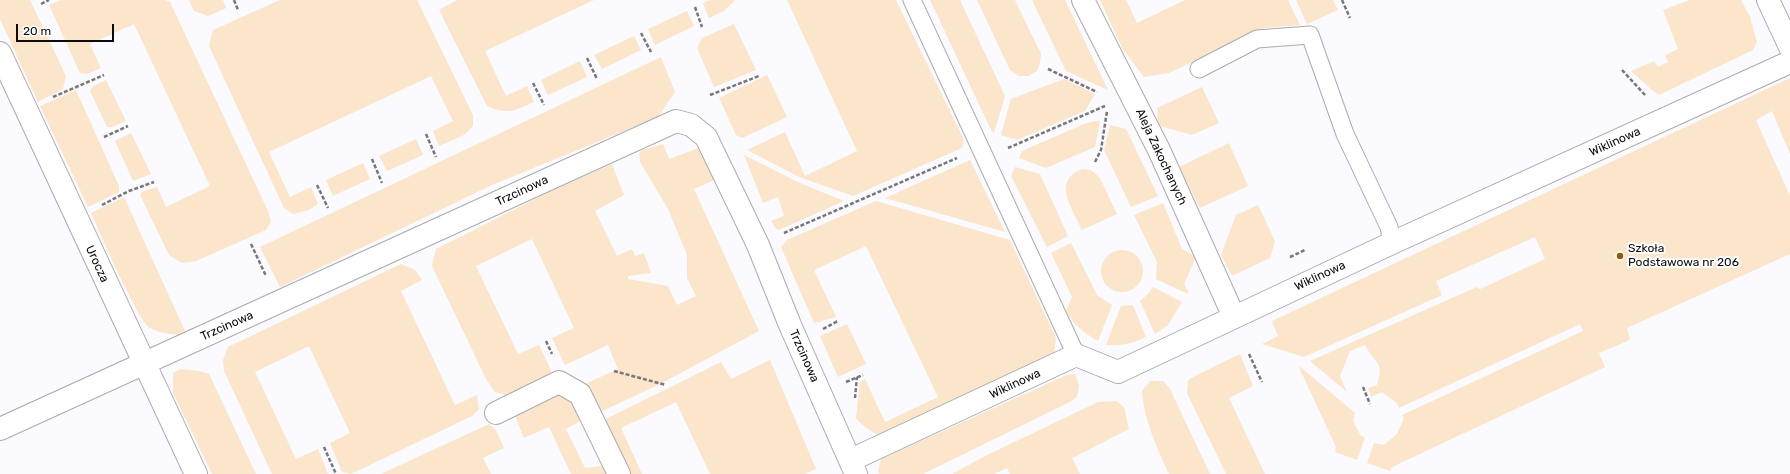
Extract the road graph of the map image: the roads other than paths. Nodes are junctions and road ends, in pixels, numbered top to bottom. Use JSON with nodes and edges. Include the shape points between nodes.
{"nodes":[{"id":1,"x":912,"y":0,"type":"edge"},
{"id":2,"x":1083,"y":0,"type":"edge"},
{"id":3,"x":1768,"y":0,"type":"edge"},
{"id":4,"x":1790,"y":47,"type":"edge"},
{"id":5,"x":0,"y":53,"type":"edge"},
{"id":6,"x":1790,"y":62,"type":"edge"},
{"id":7,"x":1199,"y":69,"type":"dead end"},
{"id":8,"x":1392,"y":242,"type":"junction"},
{"id":9,"x":1234,"y":317,"type":"junction"},
{"id":10,"x":1076,"y":355,"type":"junction"},
{"id":11,"x":143,"y":364,"type":"junction"},
{"id":12,"x":496,"y":414,"type":"dead end"},
{"id":13,"x":0,"y":429,"type":"edge"},
{"id":14,"x":853,"y":467,"type":"edge"},
{"id":15,"x":196,"y":474,"type":"edge"},
{"id":16,"x":620,"y":474,"type":"edge"}],
"edges":[{"from":1,"to":10,"type":"lane"},
{"from":2,"to":9,"type":"street","name":"Aleja Zakochanych","via":[[1159,150]]},
{"from":3,"to":4,"type":"street"},
{"from":5,"to":11,"type":"street","name":"Urocza"},
{"from":6,"to":8,"type":"street","name":"Wiklinowa"},
{"from":7,"to":8,"type":"lane","via":[[1257,39],[1310,36],[1345,134],[1389,227]]},
{"from":8,"to":9,"type":"street","name":"Wiklinowa"},
{"from":9,"to":10,"type":"street","name":"Wiklinowa","via":[[1118,372]]},
{"from":10,"to":14,"type":"street","name":"Wiklinowa"},
{"from":11,"to":13,"type":"street","name":"Trzcinowa"},
{"from":11,"to":14,"type":"street","name":"Trzcinowa","via":[[676,121],[691,125],[706,137],[758,245],[790,325]]},
{"from":11,"to":15,"type":"street","name":"Urocza"},
{"from":12,"to":16,"type":"street","via":[[559,382],[580,394]]}]}
